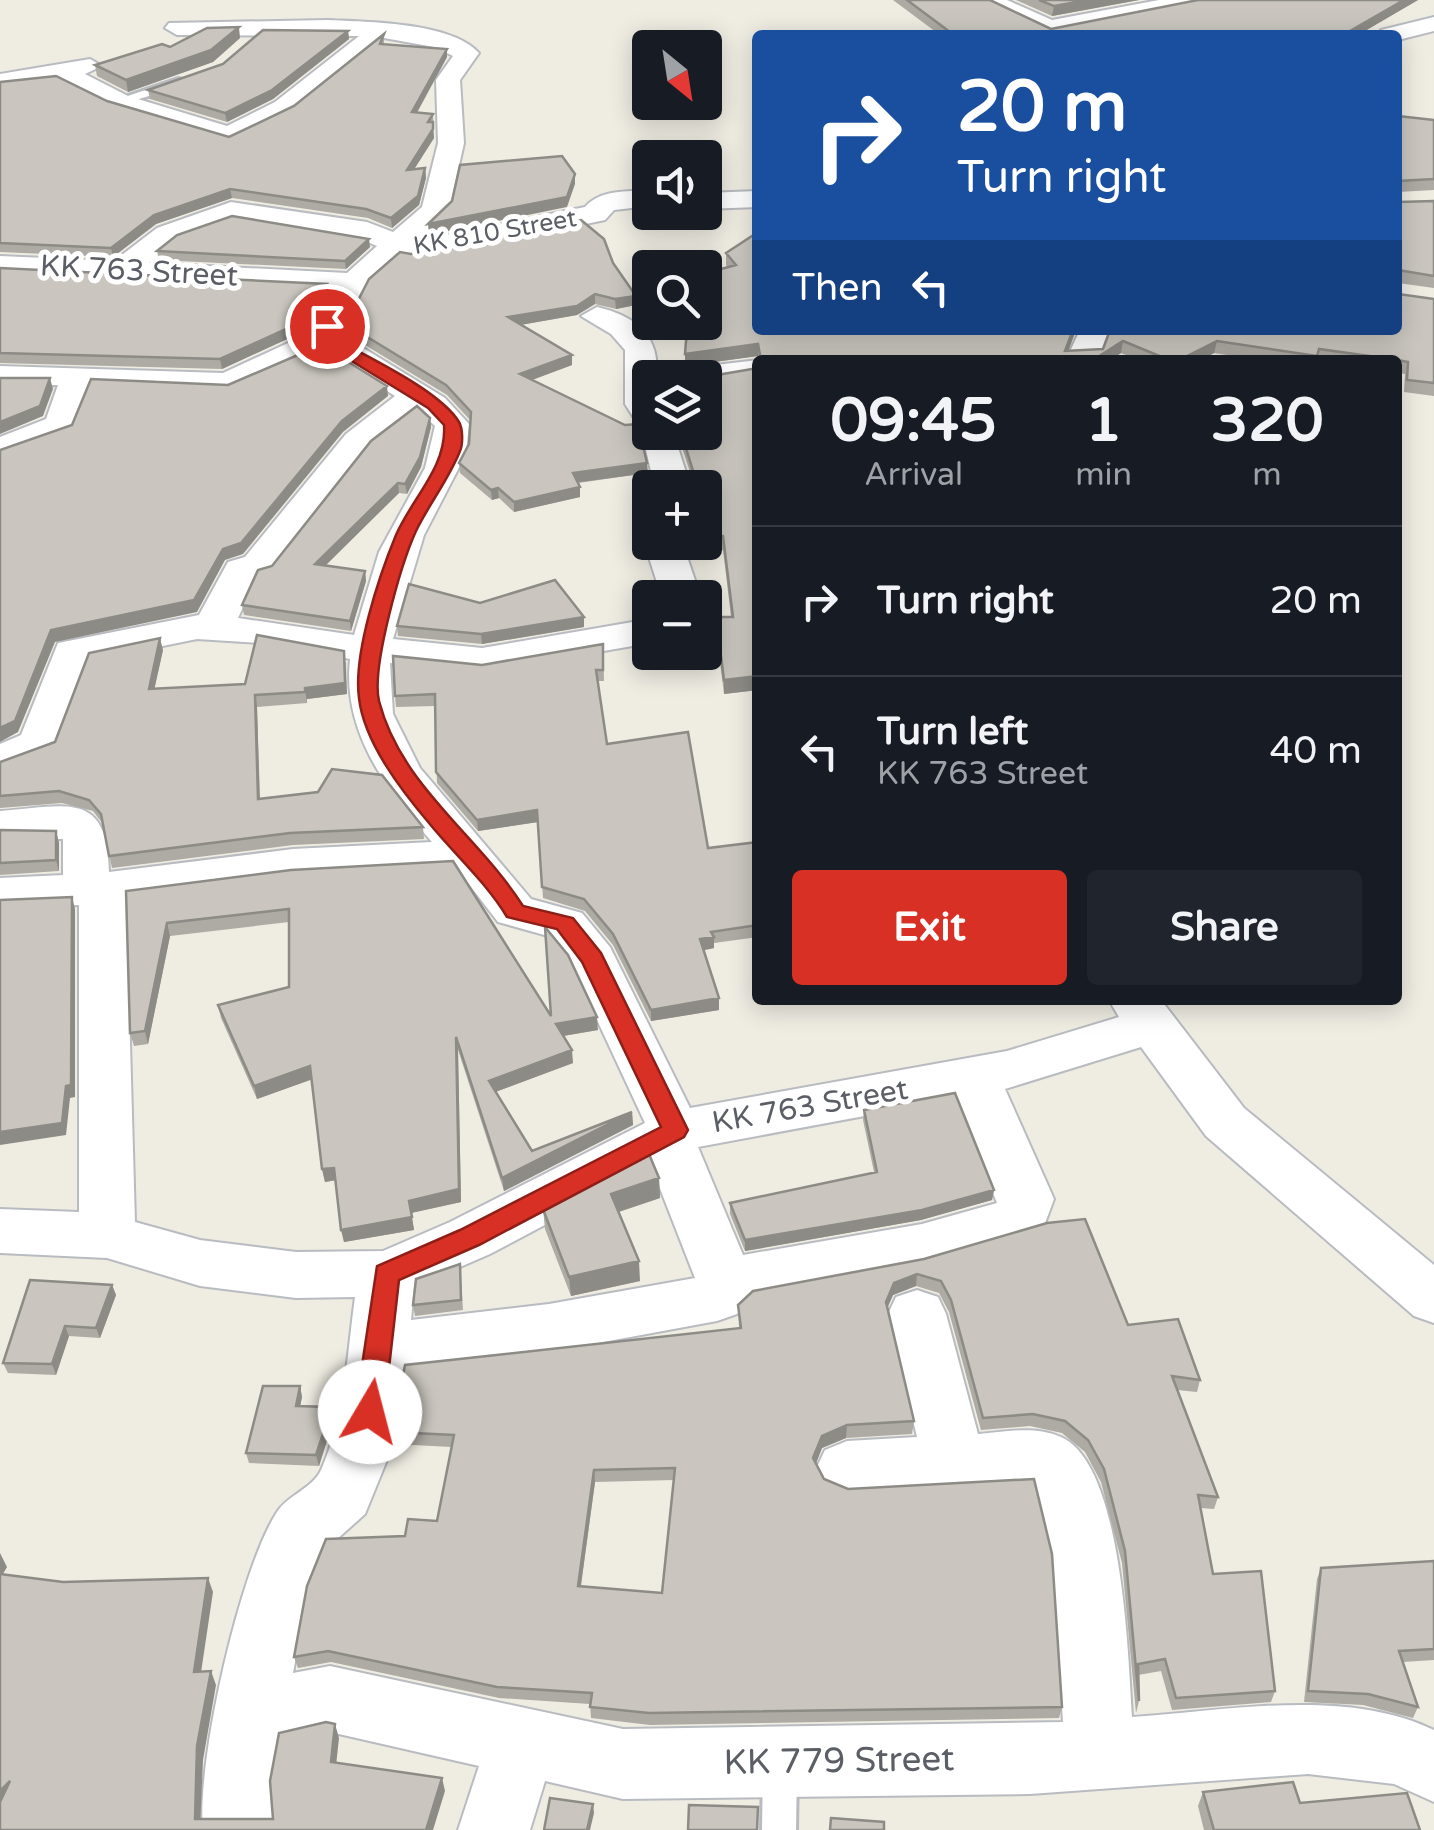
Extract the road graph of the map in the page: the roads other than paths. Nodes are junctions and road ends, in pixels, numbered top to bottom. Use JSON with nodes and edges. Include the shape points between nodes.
{"nodes":[{"id":1,"x":206,"y":0,"type":"edge"},
{"id":2,"x":1195,"y":0,"type":"edge"},
{"id":3,"x":997,"y":1,"type":"edge"},
{"id":4,"x":1430,"y":15,"type":"edge"},
{"id":5,"x":177,"y":28,"type":"junction"},
{"id":6,"x":1399,"y":30,"type":"edge"},
{"id":7,"x":373,"y":36,"type":"dead end"},
{"id":8,"x":156,"y":46,"type":"edge"},
{"id":9,"x":115,"y":60,"type":"edge"},
{"id":10,"x":63,"y":73,"type":"junction"},
{"id":11,"x":194,"y":77,"type":"edge"},
{"id":12,"x":0,"y":81,"type":"edge"},
{"id":13,"x":119,"y":102,"type":"junction"},
{"id":14,"x":752,"y":199,"type":"edge"},
{"id":15,"x":632,"y":200,"type":"edge"},
{"id":16,"x":722,"y":201,"type":"edge"},
{"id":17,"x":394,"y":247,"type":"junction"},
{"id":18,"x":0,"y":265,"type":"edge"},
{"id":19,"x":123,"y":269,"type":"junction"},
{"id":20,"x":354,"y":282,"type":"junction"},
{"id":21,"x":597,"y":316,"type":"dead end"},
{"id":22,"x":324,"y":338,"type":"junction"},
{"id":23,"x":0,"y":351,"type":"edge"},
{"id":24,"x":642,"y":360,"type":"edge"},
{"id":25,"x":68,"y":362,"type":"junction"},
{"id":26,"x":752,"y":371,"type":"edge"},
{"id":27,"x":722,"y":374,"type":"edge"},
{"id":28,"x":0,"y":376,"type":"edge"},
{"id":29,"x":417,"y":395,"type":"junction"},
{"id":30,"x":0,"y":449,"type":"edge"},
{"id":31,"x":213,"y":628,"type":"junction"},
{"id":32,"x":632,"y":634,"type":"edge"},
{"id":33,"x":372,"y":648,"type":"junction"},
{"id":34,"x":0,"y":760,"type":"edge"},
{"id":35,"x":0,"y":824,"type":"edge"},
{"id":36,"x":471,"y":855,"type":"junction"},
{"id":37,"x":95,"y":888,"type":"junction"},
{"id":38,"x":0,"y":893,"type":"edge"},
{"id":39,"x":1141,"y":1013,"type":"edge"},
{"id":40,"x":973,"y":1077,"type":"junction"},
{"id":41,"x":671,"y":1133,"type":"junction"},
{"id":42,"x":0,"y":1231,"type":"edge"},
{"id":43,"x":108,"y":1236,"type":"junction"},
{"id":44,"x":386,"y":1274,"type":"junction"},
{"id":45,"x":724,"y":1282,"type":"junction"},
{"id":46,"x":1434,"y":1299,"type":"edge"},
{"id":47,"x":917,"y":1314,"type":"dead end"},
{"id":48,"x":378,"y":1348,"type":"junction"},
{"id":49,"x":954,"y":1462,"type":"junction"},
{"id":50,"x":847,"y":1469,"type":"dead end"},
{"id":51,"x":250,"y":1723,"type":"junction"},
{"id":52,"x":522,"y":1743,"type":"junction"},
{"id":53,"x":1099,"y":1754,"type":"junction"},
{"id":54,"x":781,"y":1762,"type":"junction"},
{"id":55,"x":1434,"y":1767,"type":"edge"},
{"id":56,"x":239,"y":1830,"type":"edge"},
{"id":57,"x":494,"y":1830,"type":"edge"},
{"id":58,"x":779,"y":1830,"type":"edge"}],
"edges":[{"from":1,"to":5,"type":"street"},
{"from":2,"to":3,"type":"street","via":[[1050,28]]},
{"from":4,"to":6,"type":"street"},
{"from":5,"to":8,"type":"street"},
{"from":5,"to":17,"type":"street","via":[[255,37],[406,33],[451,42],[467,53],[448,80],[451,143],[435,210]]},
{"from":7,"to":13,"type":"street","via":[[284,107],[228,135]]},
{"from":9,"to":10,"type":"street"},
{"from":10,"to":12,"type":"street"},
{"from":10,"to":13,"type":"street"},
{"from":11,"to":13,"type":"lane"},
{"from":14,"to":16,"type":"street"},
{"from":15,"to":17,"type":"street","name":"KK 810 Street","via":[[508,234],[411,251]]},
{"from":17,"to":19,"type":"street","via":[[366,231],[232,211],[167,234]]},
{"from":17,"to":20,"type":"street"},
{"from":18,"to":19,"type":"street","name":"KK 763 Street"},
{"from":19,"to":20,"type":"street","name":"KK 763 Street"},
{"from":20,"to":22,"type":"street"},
{"from":21,"to":24,"type":"street","via":[[630,329]]},
{"from":22,"to":25,"type":"street","via":[[230,382]]},
{"from":22,"to":29,"type":"street","name":"KK 763 Street"},
{"from":23,"to":25,"type":"street"},
{"from":25,"to":28,"type":"street"},
{"from":25,"to":30,"type":"street","via":[[61,425]]},
{"from":26,"to":27,"type":"street"},
{"from":29,"to":31,"type":"street","via":[[358,441],[258,565],[240,570]]},
{"from":29,"to":33,"type":"street","name":"KK 763 Street","via":[[452,424],[454,447],[406,534]]},
{"from":31,"to":33,"type":"street"},
{"from":31,"to":34,"type":"street","via":[[72,652],[40,743]]},
{"from":32,"to":33,"type":"street","via":[[482,660]]},
{"from":33,"to":36,"type":"street","name":"KK 763 Street","via":[[368,699],[391,755]]},
{"from":35,"to":37,"type":"street","via":[[73,821],[86,837]]},
{"from":36,"to":37,"type":"street","via":[[293,864]]},
{"from":36,"to":41,"type":"street","name":"KK 763 Street","via":[[515,911],[565,924],[592,958]]},
{"from":37,"to":38,"type":"street"},
{"from":37,"to":43,"type":"street"},
{"from":39,"to":40,"type":"street","name":"KK 763 Street","via":[[1008,1070]]},
{"from":39,"to":46,"type":"street","name":"KK 763 Street","via":[[1224,1122]]},
{"from":40,"to":41,"type":"street","name":"KK 763 Street"},
{"from":40,"to":45,"type":"street","via":[[1026,1199],[1022,1219],[922,1246]]},
{"from":41,"to":44,"type":"street"},
{"from":41,"to":45,"type":"street"},
{"from":42,"to":43,"type":"street"},
{"from":43,"to":44,"type":"street","via":[[200,1263],[296,1275]]},
{"from":44,"to":48,"type":"street"},
{"from":45,"to":48,"type":"street","via":[[728,1289],[716,1297],[618,1317]]},
{"from":47,"to":49,"type":"street"},
{"from":48,"to":51,"type":"street","via":[[370,1412],[343,1494],[301,1530],[274,1598]]},
{"from":49,"to":50,"type":"street"},
{"from":49,"to":53,"type":"street","via":[[1042,1457],[1060,1472],[1090,1608]]},
{"from":51,"to":52,"type":"street","name":"KK 779 Street","via":[[274,1710],[330,1699]]},
{"from":51,"to":56,"type":"street","via":[[235,1794]]},
{"from":52,"to":54,"type":"street","name":"KK 779 Street","via":[[624,1764]]},
{"from":52,"to":57,"type":"street"},
{"from":53,"to":54,"type":"street","name":"KK 779 Street"},
{"from":53,"to":55,"type":"street","name":"KK 779 Street","via":[[1308,1740],[1400,1750]]},
{"from":54,"to":58,"type":"lane"}]}
